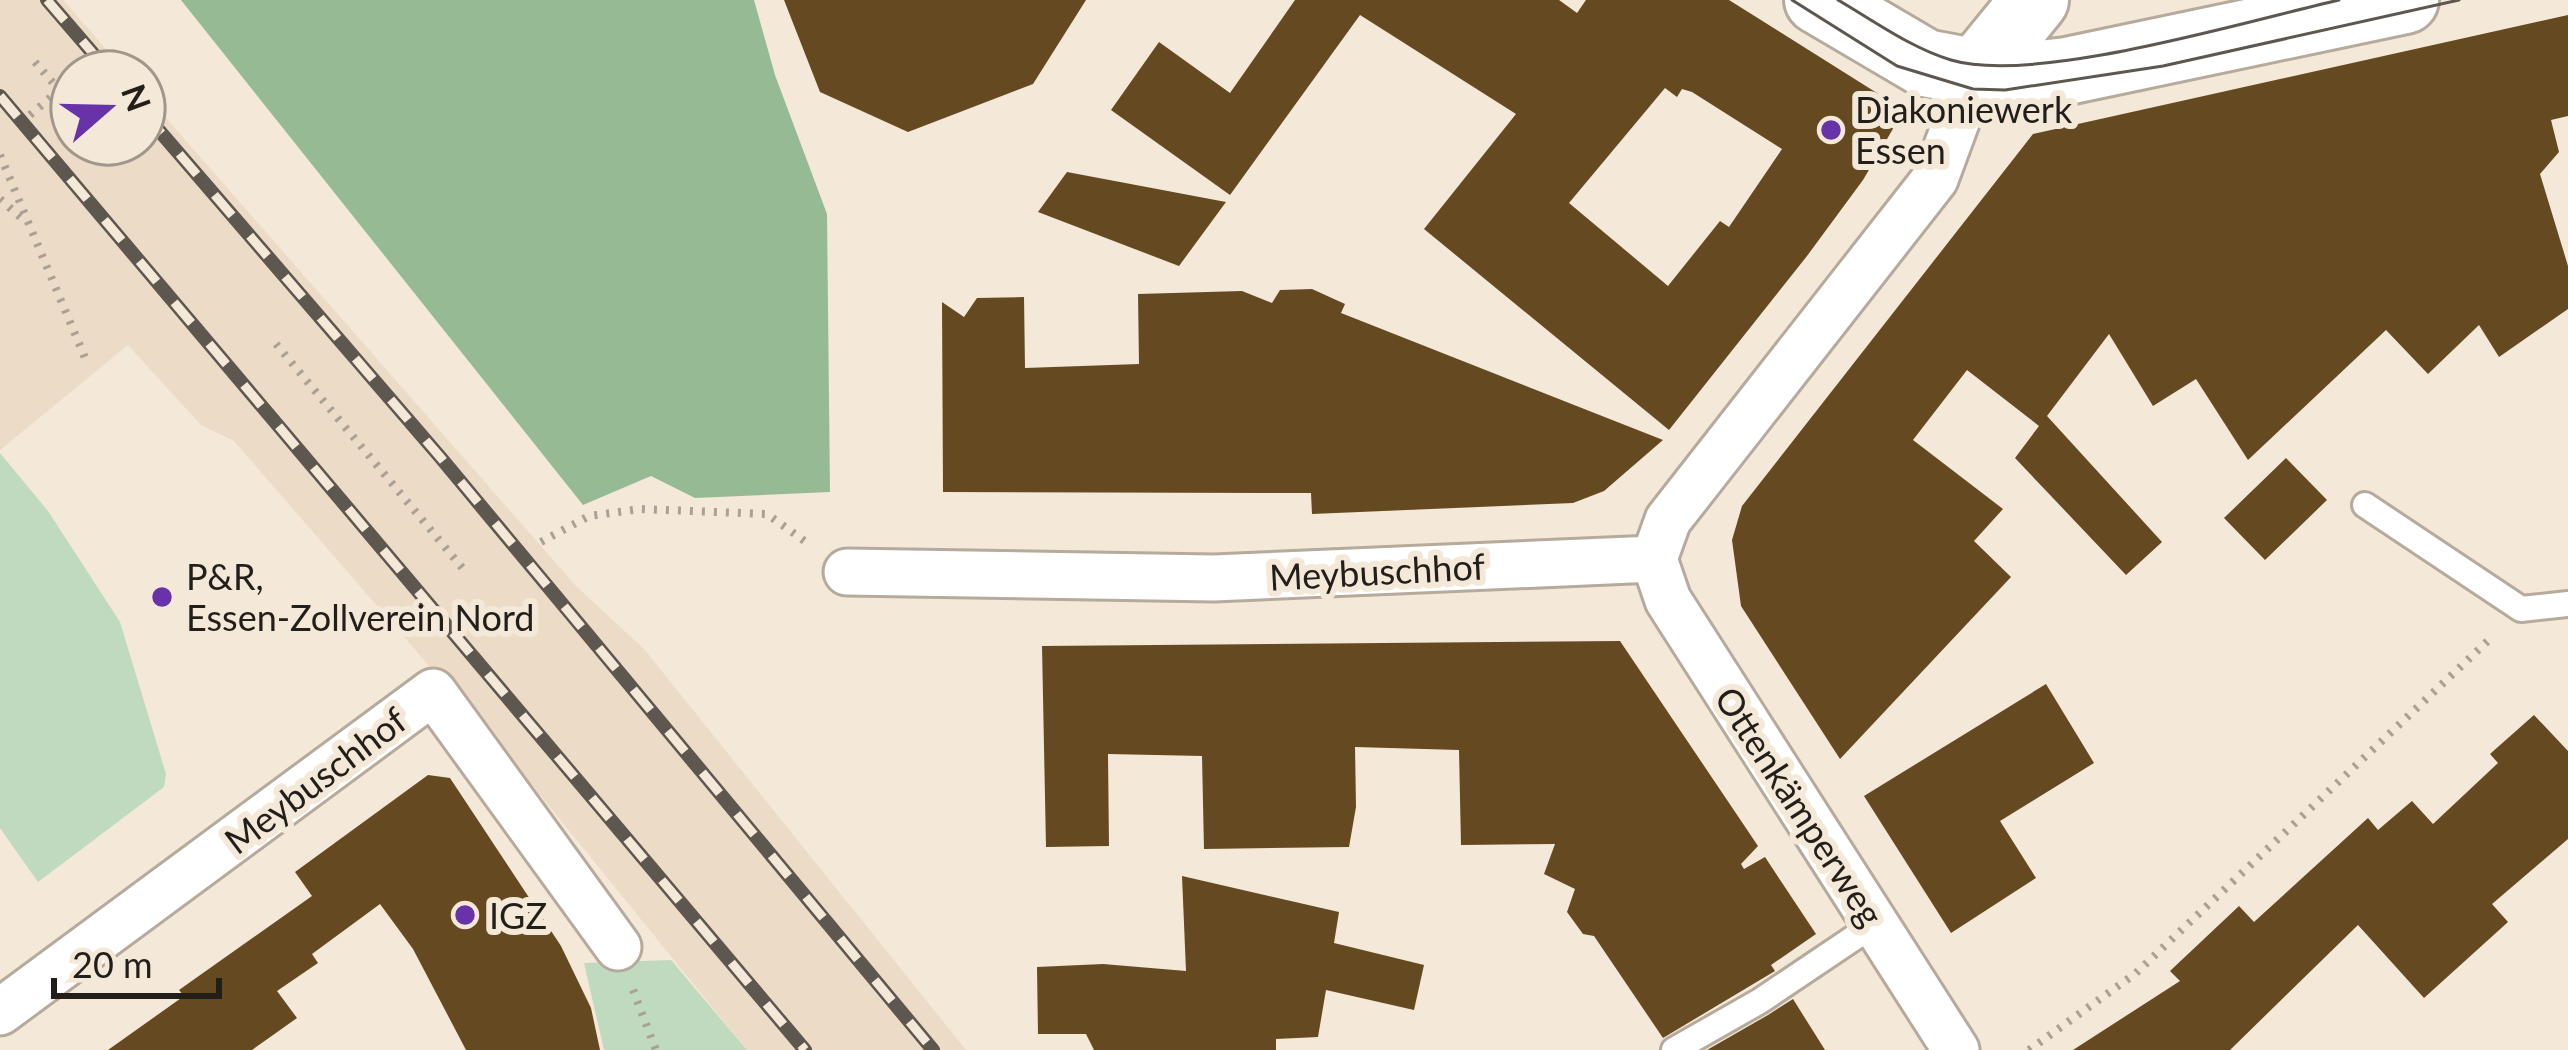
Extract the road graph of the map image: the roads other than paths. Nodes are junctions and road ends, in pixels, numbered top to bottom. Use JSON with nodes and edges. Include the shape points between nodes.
{"nodes":[{"id":1,"x":1818,"y":0,"type":"edge"},
{"id":2,"x":2035,"y":0,"type":"edge"},
{"id":3,"x":2404,"y":0,"type":"edge"},
{"id":4,"x":2253,"y":16,"type":"edge"},
{"id":5,"x":1973,"y":76,"type":"junction"},
{"id":6,"x":2365,"y":505,"type":"dead end"},
{"id":7,"x":1654,"y":559,"type":"junction"},
{"id":8,"x":847,"y":572,"type":"road end"},
{"id":9,"x":2568,"y":604,"type":"edge"},
{"id":10,"x":1876,"y":923,"type":"junction"},
{"id":11,"x":618,"y":947,"type":"road end"},
{"id":12,"x":0,"y":1012,"type":"edge"},
{"id":13,"x":1674,"y":1050,"type":"edge"},
{"id":14,"x":1956,"y":1050,"type":"edge"}],
"edges":[{"from":1,"to":5,"type":"main road","via":[[1903,53]]},
{"from":2,"to":5,"type":"main road"},
{"from":3,"to":4,"type":"main road"},
{"from":4,"to":5,"type":"main road","via":[[2067,71]]},
{"from":5,"to":7,"type":"street","via":[[1935,179],[1668,520]]},
{"from":6,"to":9,"type":"lane","via":[[2521,609]]},
{"from":7,"to":8,"type":"street","name":"Meybuschhof","via":[[1214,578]]},
{"from":7,"to":10,"type":"street","name":"Ottenkämperweg","via":[[1668,600]]},
{"from":10,"to":13,"type":"lane"},
{"from":10,"to":14,"type":"street","name":"Ottenkämperweg"},
{"from":11,"to":12,"type":"street","name":"Meybuschhof","via":[[433,692]]}]}
